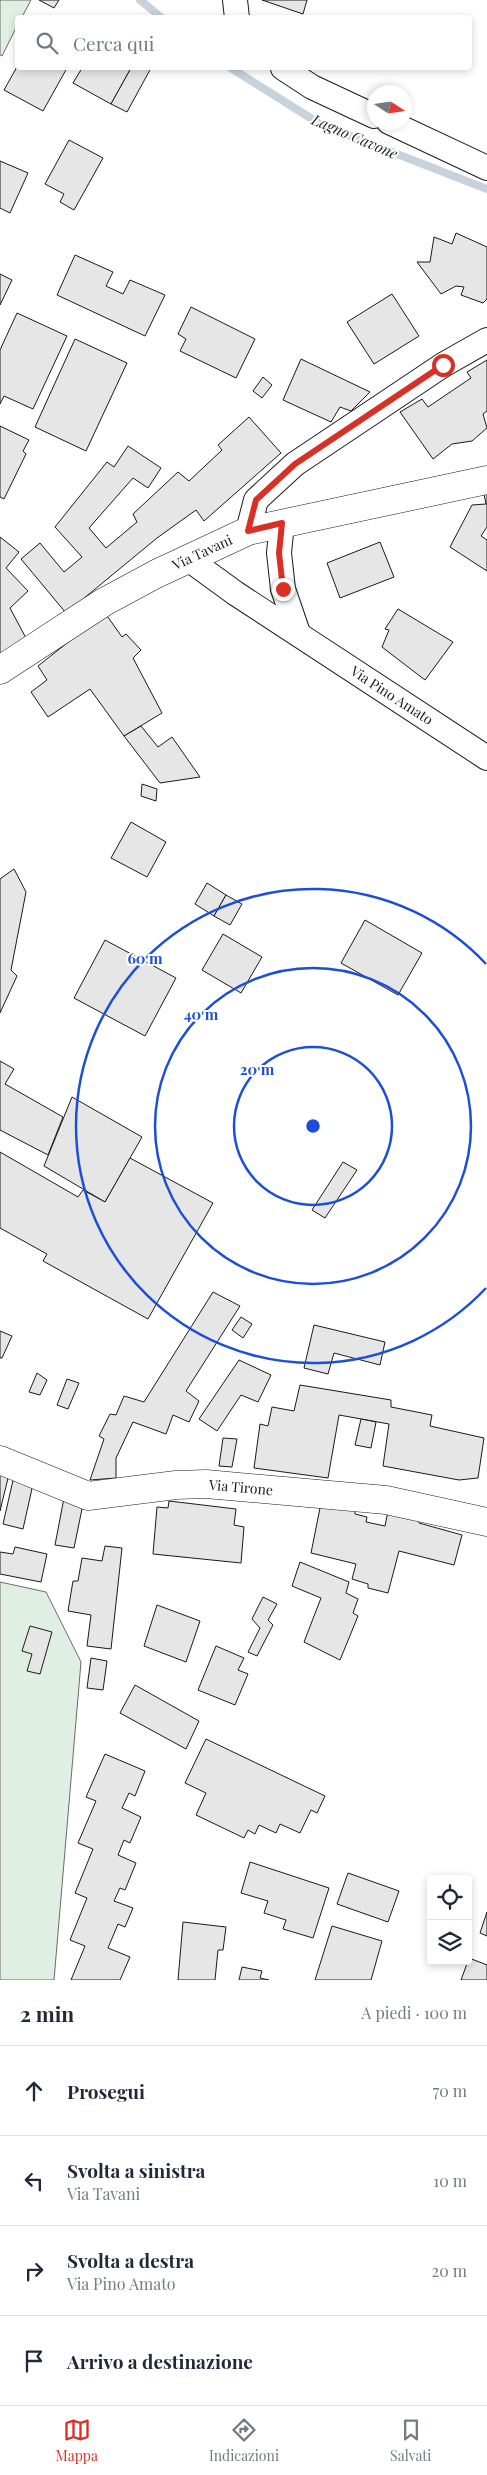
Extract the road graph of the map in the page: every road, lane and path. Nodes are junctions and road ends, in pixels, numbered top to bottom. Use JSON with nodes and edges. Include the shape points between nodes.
{"nodes":[{"id":1,"x":235,"y":0,"type":"edge"},
{"id":2,"x":237,"y":15,"type":"edge"},
{"id":3,"x":286,"y":70,"type":"edge"},
{"id":4,"x":367,"y":113,"type":"edge"},
{"id":5,"x":405,"y":130,"type":"edge"},
{"id":6,"x":487,"y":168,"type":"edge"},
{"id":7,"x":487,"y":340,"type":"edge"},
{"id":8,"x":487,"y":480,"type":"edge"},
{"id":9,"x":282,"y":523,"type":"junction"},
{"id":10,"x":248,"y":531,"type":"junction"},
{"id":11,"x":187,"y":558,"type":"junction"},
{"id":12,"x":298,"y":633,"type":"junction"},
{"id":13,"x":0,"y":670,"type":"edge"},
{"id":14,"x":487,"y":758,"type":"edge"},
{"id":15,"x":0,"y":1460,"type":"edge"},
{"id":16,"x":487,"y":1522,"type":"edge"}],
"edges":[{"from":1,"to":2,"type":"street"},
{"from":3,"to":4,"type":"street","via":[[312,87]]},
{"from":5,"to":6,"type":"street"},
{"from":7,"to":10,"type":"street","via":[[443,365],[295,464],[256,500]]},
{"from":8,"to":9,"type":"street","name":"Via Tavani"},
{"from":9,"to":10,"type":"street","name":"Via Tavani"},
{"from":9,"to":12,"type":"street","via":[[279,553],[283,589]]},
{"from":10,"to":11,"type":"street","name":"Via Tavani"},
{"from":11,"to":12,"type":"street","name":"Via Pino Amato"},
{"from":11,"to":13,"type":"street","name":"Via Tavani","via":[[104,602]]},
{"from":12,"to":14,"type":"street","name":"Via Pino Amato"},
{"from":15,"to":16,"type":"street","name":"Via Tirone","via":[[88,1496],[206,1484],[386,1500]]}]}
